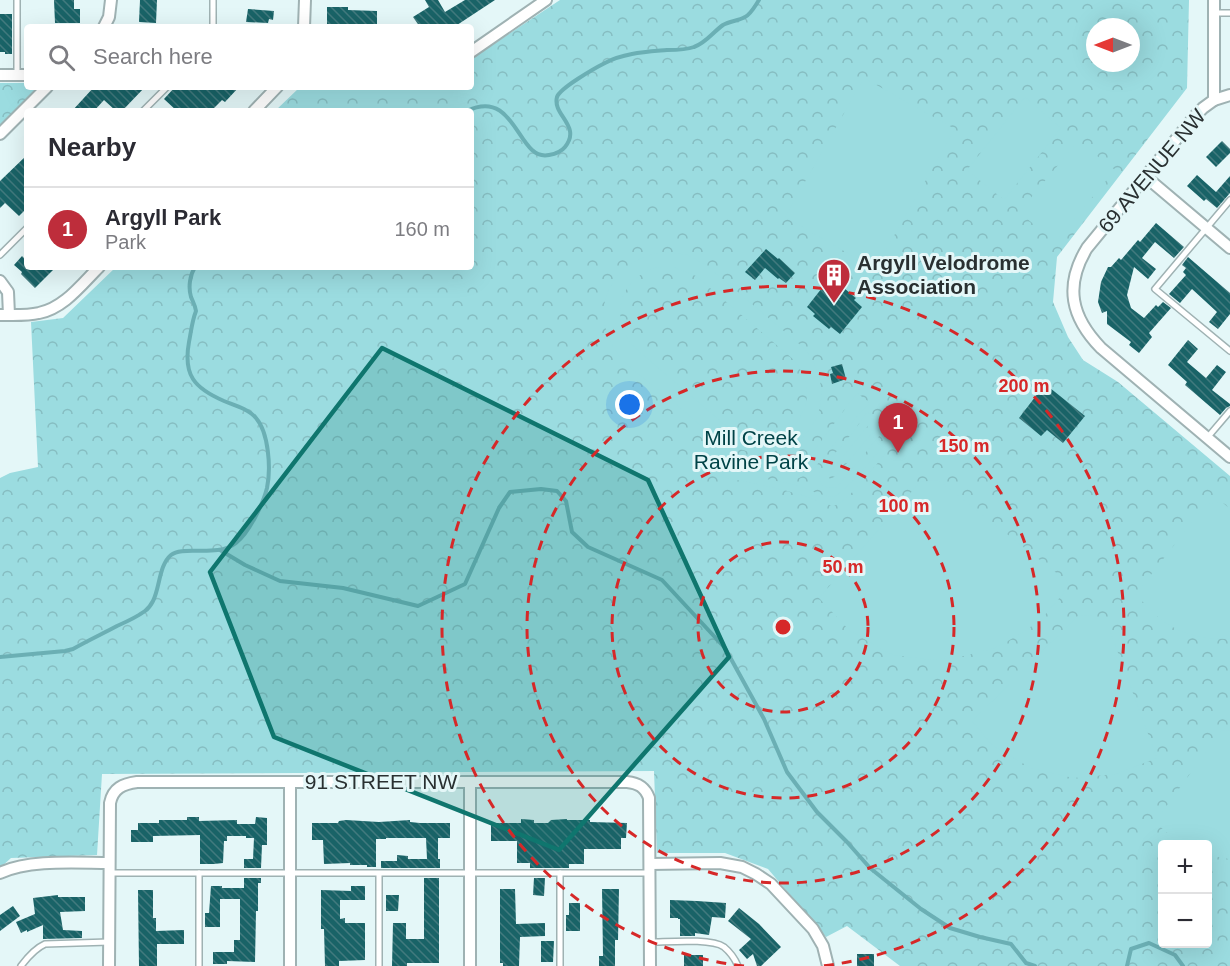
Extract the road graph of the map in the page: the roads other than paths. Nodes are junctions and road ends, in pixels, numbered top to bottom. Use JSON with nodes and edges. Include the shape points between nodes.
{"nodes":[{"id":1,"x":17,"y":0,"type":"edge"},
{"id":2,"x":111,"y":0,"type":"edge"},
{"id":3,"x":213,"y":0,"type":"edge"},
{"id":4,"x":305,"y":0,"type":"edge"},
{"id":5,"x":546,"y":0,"type":"edge"},
{"id":6,"x":1214,"y":0,"type":"edge"},
{"id":7,"x":1214,"y":13,"type":"junction"},
{"id":8,"x":1230,"y":13,"type":"edge"},
{"id":9,"x":106,"y":22,"type":"edge"},
{"id":10,"x":213,"y":24,"type":"edge"},
{"id":11,"x":304,"y":24,"type":"edge"},
{"id":12,"x":474,"y":50,"type":"edge"},
{"id":13,"x":0,"y":75,"type":"edge"},
{"id":14,"x":22,"y":75,"type":"edge"},
{"id":15,"x":44,"y":90,"type":"edge"},
{"id":16,"x":164,"y":90,"type":"edge"},
{"id":17,"x":274,"y":90,"type":"edge"},
{"id":18,"x":1230,"y":95,"type":"edge"},
{"id":19,"x":1214,"y":100,"type":"junction"},
{"id":20,"x":26,"y":108,"type":"edge"},
{"id":21,"x":146,"y":108,"type":"edge"},
{"id":22,"x":257,"y":108,"type":"edge"},
{"id":23,"x":24,"y":110,"type":"edge"},
{"id":24,"x":0,"y":134,"type":"edge"},
{"id":25,"x":1146,"y":177,"type":"junction"},
{"id":26,"x":1230,"y":200,"type":"edge"},
{"id":27,"x":1206,"y":228,"type":"junction"},
{"id":28,"x":24,"y":231,"type":"edge"},
{"id":29,"x":1230,"y":248,"type":"edge"},
{"id":30,"x":0,"y":255,"type":"edge"},
{"id":31,"x":96,"y":270,"type":"edge"},
{"id":32,"x":0,"y":281,"type":"edge"},
{"id":33,"x":5,"y":315,"type":"edge"},
{"id":34,"x":1230,"y":351,"type":"edge"},
{"id":35,"x":1230,"y":411,"type":"edge"},
{"id":36,"x":1207,"y":438,"type":"junction"},
{"id":37,"x":1230,"y":457,"type":"edge"},
{"id":38,"x":470,"y":782,"type":"junction"},
{"id":39,"x":290,"y":783,"type":"junction"},
{"id":40,"x":109,"y":868,"type":"junction"},
{"id":41,"x":650,"y":868,"type":"junction"},
{"id":42,"x":0,"y":873,"type":"edge"},
{"id":43,"x":199,"y":873,"type":"junction"},
{"id":44,"x":290,"y":873,"type":"junction"},
{"id":45,"x":470,"y":873,"type":"junction"},
{"id":46,"x":560,"y":873,"type":"junction"},
{"id":47,"x":379,"y":874,"type":"junction"},
{"id":48,"x":109,"y":942,"type":"junction"},
{"id":49,"x":650,"y":942,"type":"junction"},
{"id":50,"x":21,"y":966,"type":"edge"},
{"id":51,"x":109,"y":966,"type":"edge"},
{"id":52,"x":199,"y":966,"type":"edge"},
{"id":53,"x":290,"y":966,"type":"edge"},
{"id":54,"x":379,"y":966,"type":"edge"},
{"id":55,"x":470,"y":966,"type":"edge"},
{"id":56,"x":560,"y":966,"type":"edge"},
{"id":57,"x":650,"y":966,"type":"edge"},
{"id":58,"x":738,"y":966,"type":"edge"},
{"id":59,"x":828,"y":966,"type":"edge"}],
"edges":[{"from":1,"to":14,"type":"lane"},
{"from":2,"to":9,"type":"street"},
{"from":3,"to":10,"type":"lane"},
{"from":4,"to":11,"type":"street"},
{"from":5,"to":12,"type":"street"},
{"from":6,"to":7,"type":"street","name":"69 AVENUE NW"},
{"from":7,"to":8,"type":"lane"},
{"from":7,"to":19,"type":"street","name":"69 AVENUE NW"},
{"from":13,"to":14,"type":"street"},
{"from":15,"to":20,"type":"street"},
{"from":16,"to":21,"type":"lane"},
{"from":17,"to":22,"type":"street"},
{"from":18,"to":19,"type":"street"},
{"from":19,"to":25,"type":"street","name":"69 AVENUE NW","via":[[1196,115]]},
{"from":23,"to":24,"type":"street"},
{"from":25,"to":27,"type":"street"},
{"from":25,"to":36,"type":"street","name":"69 AVENUE NW","via":[[1082,256],[1074,284],[1074,304],[1094,341]]},
{"from":26,"to":27,"type":"lane"},
{"from":27,"to":29,"type":"street"},
{"from":27,"to":34,"type":"lane","via":[[1155,289]]},
{"from":28,"to":30,"type":"lane"},
{"from":31,"to":33,"type":"street","via":[[69,298],[53,308]]},
{"from":32,"to":33,"type":"street","via":[[8,292]]},
{"from":35,"to":36,"type":"lane"},
{"from":36,"to":37,"type":"street"},
{"from":38,"to":39,"type":"street","name":"91 STREET NW"},
{"from":38,"to":41,"type":"street","name":"91 STREET NW","via":[[637,784],[645,789],[649,804]]},
{"from":38,"to":45,"type":"street"},
{"from":39,"to":40,"type":"street","name":"91 STREET NW","via":[[126,784],[111,797]]},
{"from":39,"to":44,"type":"street"},
{"from":40,"to":42,"type":"street","via":[[42,864]]},
{"from":40,"to":43,"type":"lane"},
{"from":40,"to":48,"type":"street"},
{"from":41,"to":46,"type":"lane"},
{"from":41,"to":49,"type":"street"},
{"from":41,"to":59,"type":"street","via":[[713,863],[733,865],[756,874],[807,920],[818,935]]},
{"from":43,"to":44,"type":"lane"},
{"from":43,"to":52,"type":"lane"},
{"from":44,"to":47,"type":"lane"},
{"from":44,"to":53,"type":"street"},
{"from":45,"to":46,"type":"lane"},
{"from":45,"to":47,"type":"lane"},
{"from":45,"to":55,"type":"street"},
{"from":46,"to":56,"type":"lane"},
{"from":47,"to":54,"type":"lane"},
{"from":48,"to":50,"type":"lane","via":[[45,944]]},
{"from":48,"to":51,"type":"street"},
{"from":49,"to":57,"type":"street"},
{"from":49,"to":58,"type":"lane","via":[[718,944]]}]}
